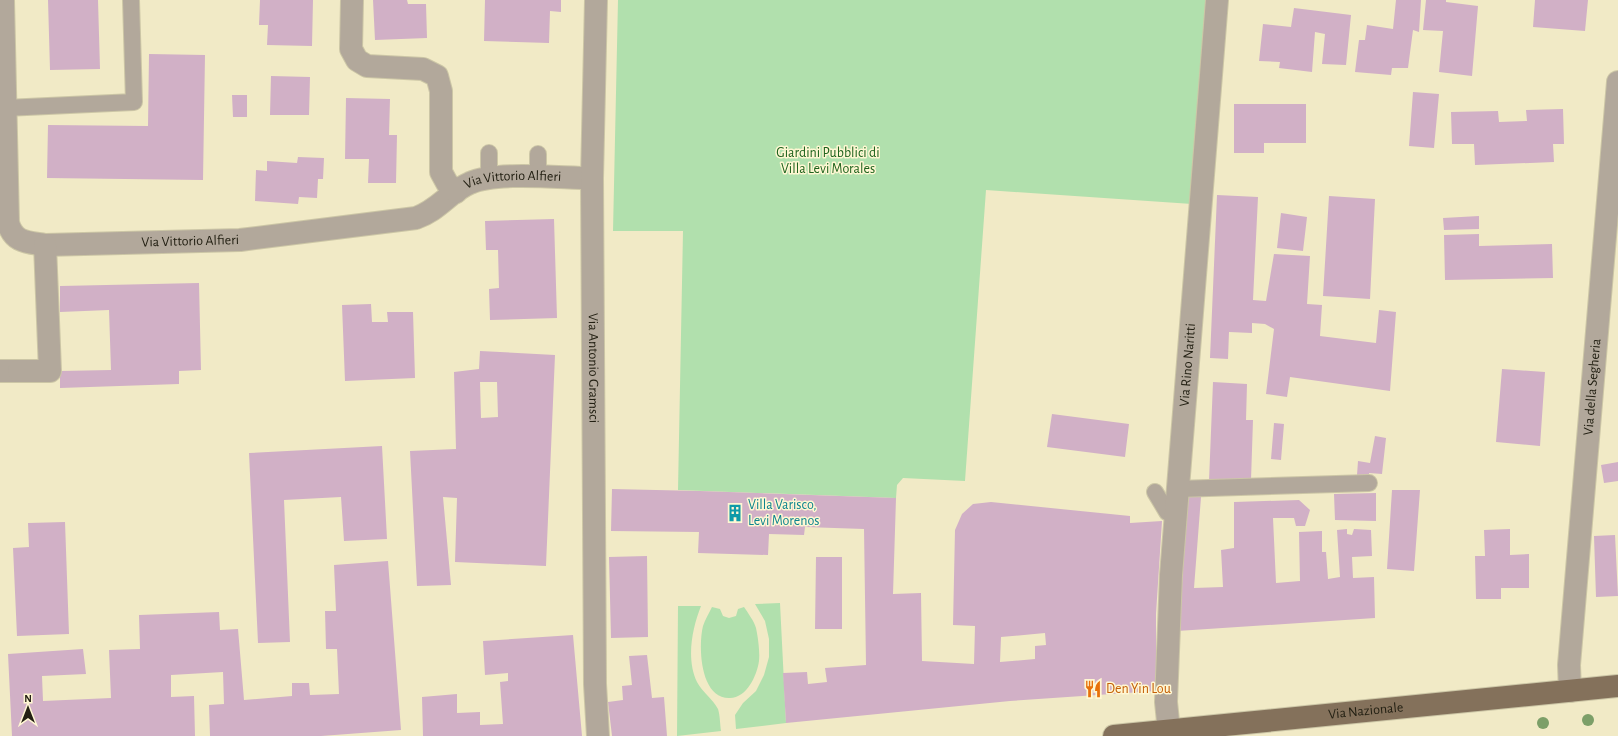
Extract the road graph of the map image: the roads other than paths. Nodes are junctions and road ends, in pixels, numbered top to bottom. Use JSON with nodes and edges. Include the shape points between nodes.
{"nodes":[{"id":1,"x":3,"y":0,"type":"edge"},
{"id":2,"x":131,"y":0,"type":"edge"},
{"id":3,"x":352,"y":0,"type":"edge"},
{"id":4,"x":596,"y":0,"type":"edge"},
{"id":5,"x":1217,"y":0,"type":"edge"},
{"id":6,"x":1618,"y":82,"type":"edge"},
{"id":7,"x":5,"y":108,"type":"junction"},
{"id":8,"x":490,"y":153,"type":"dead end"},
{"id":9,"x":538,"y":154,"type":"dead end"},
{"id":10,"x":489,"y":177,"type":"junction"},
{"id":11,"x":538,"y":177,"type":"junction"},
{"id":12,"x":592,"y":178,"type":"junction"},
{"id":13,"x":456,"y":192,"type":"junction"},
{"id":14,"x":45,"y":245,"type":"junction"},
{"id":15,"x":10,"y":371,"type":"edge"},
{"id":16,"x":1369,"y":484,"type":"dead end"},
{"id":17,"x":1177,"y":489,"type":"junction"},
{"id":18,"x":1155,"y":492,"type":"dead end"},
{"id":19,"x":1176,"y":513,"type":"junction"},
{"id":20,"x":1618,"y":686,"type":"edge"},
{"id":21,"x":1570,"y":691,"type":"junction"},
{"id":22,"x":1169,"y":731,"type":"junction"},
{"id":23,"x":598,"y":736,"type":"edge"},
{"id":24,"x":1114,"y":736,"type":"edge"}],
"edges":[{"from":1,"to":7,"type":"street","name":"Via Vittorio Alfieri"},
{"from":2,"to":7,"type":"lane","via":[[134,102]]},
{"from":3,"to":13,"type":"street","via":[[351,49],[357,60],[367,66],[423,69],[437,76],[441,91],[441,172]]},
{"from":4,"to":12,"type":"street","name":"Via Antonio Gramsci"},
{"from":5,"to":17,"type":"street","name":"Via Rino Naritti"},
{"from":6,"to":21,"type":"street","name":"Via della Segheria","via":[[1571,634],[1568,677]]},
{"from":7,"to":14,"type":"street","name":"Via Vittorio Alfieri","via":[[10,232],[27,242]]},
{"from":8,"to":10,"type":"lane"},
{"from":9,"to":11,"type":"lane"},
{"from":10,"to":11,"type":"street","name":"Via Vittorio Alfieri"},
{"from":10,"to":13,"type":"street","name":"Via Vittorio Alfieri","via":[[470,183]]},
{"from":11,"to":12,"type":"street","name":"Via Vittorio Alfieri"},
{"from":12,"to":23,"type":"street","name":"Via Antonio Gramsci","via":[[595,668]]},
{"from":13,"to":14,"type":"street","name":"Via Vittorio Alfieri","via":[[430,213],[402,220],[240,240]]},
{"from":14,"to":15,"type":"street","via":[[50,371]]},
{"from":16,"to":17,"type":"lane"},
{"from":17,"to":19,"type":"street","name":"Via Rino Naritti"},
{"from":18,"to":19,"type":"lane","via":[[1167,512]]},
{"from":19,"to":22,"type":"street","name":"Via Rino Naritti","via":[[1166,702]]},
{"from":20,"to":21,"type":"main road","name":"Via Nazionale"},
{"from":21,"to":22,"type":"main road","name":"Via Nazionale"},
{"from":22,"to":24,"type":"main road","name":"Via Nazionale"}]}
